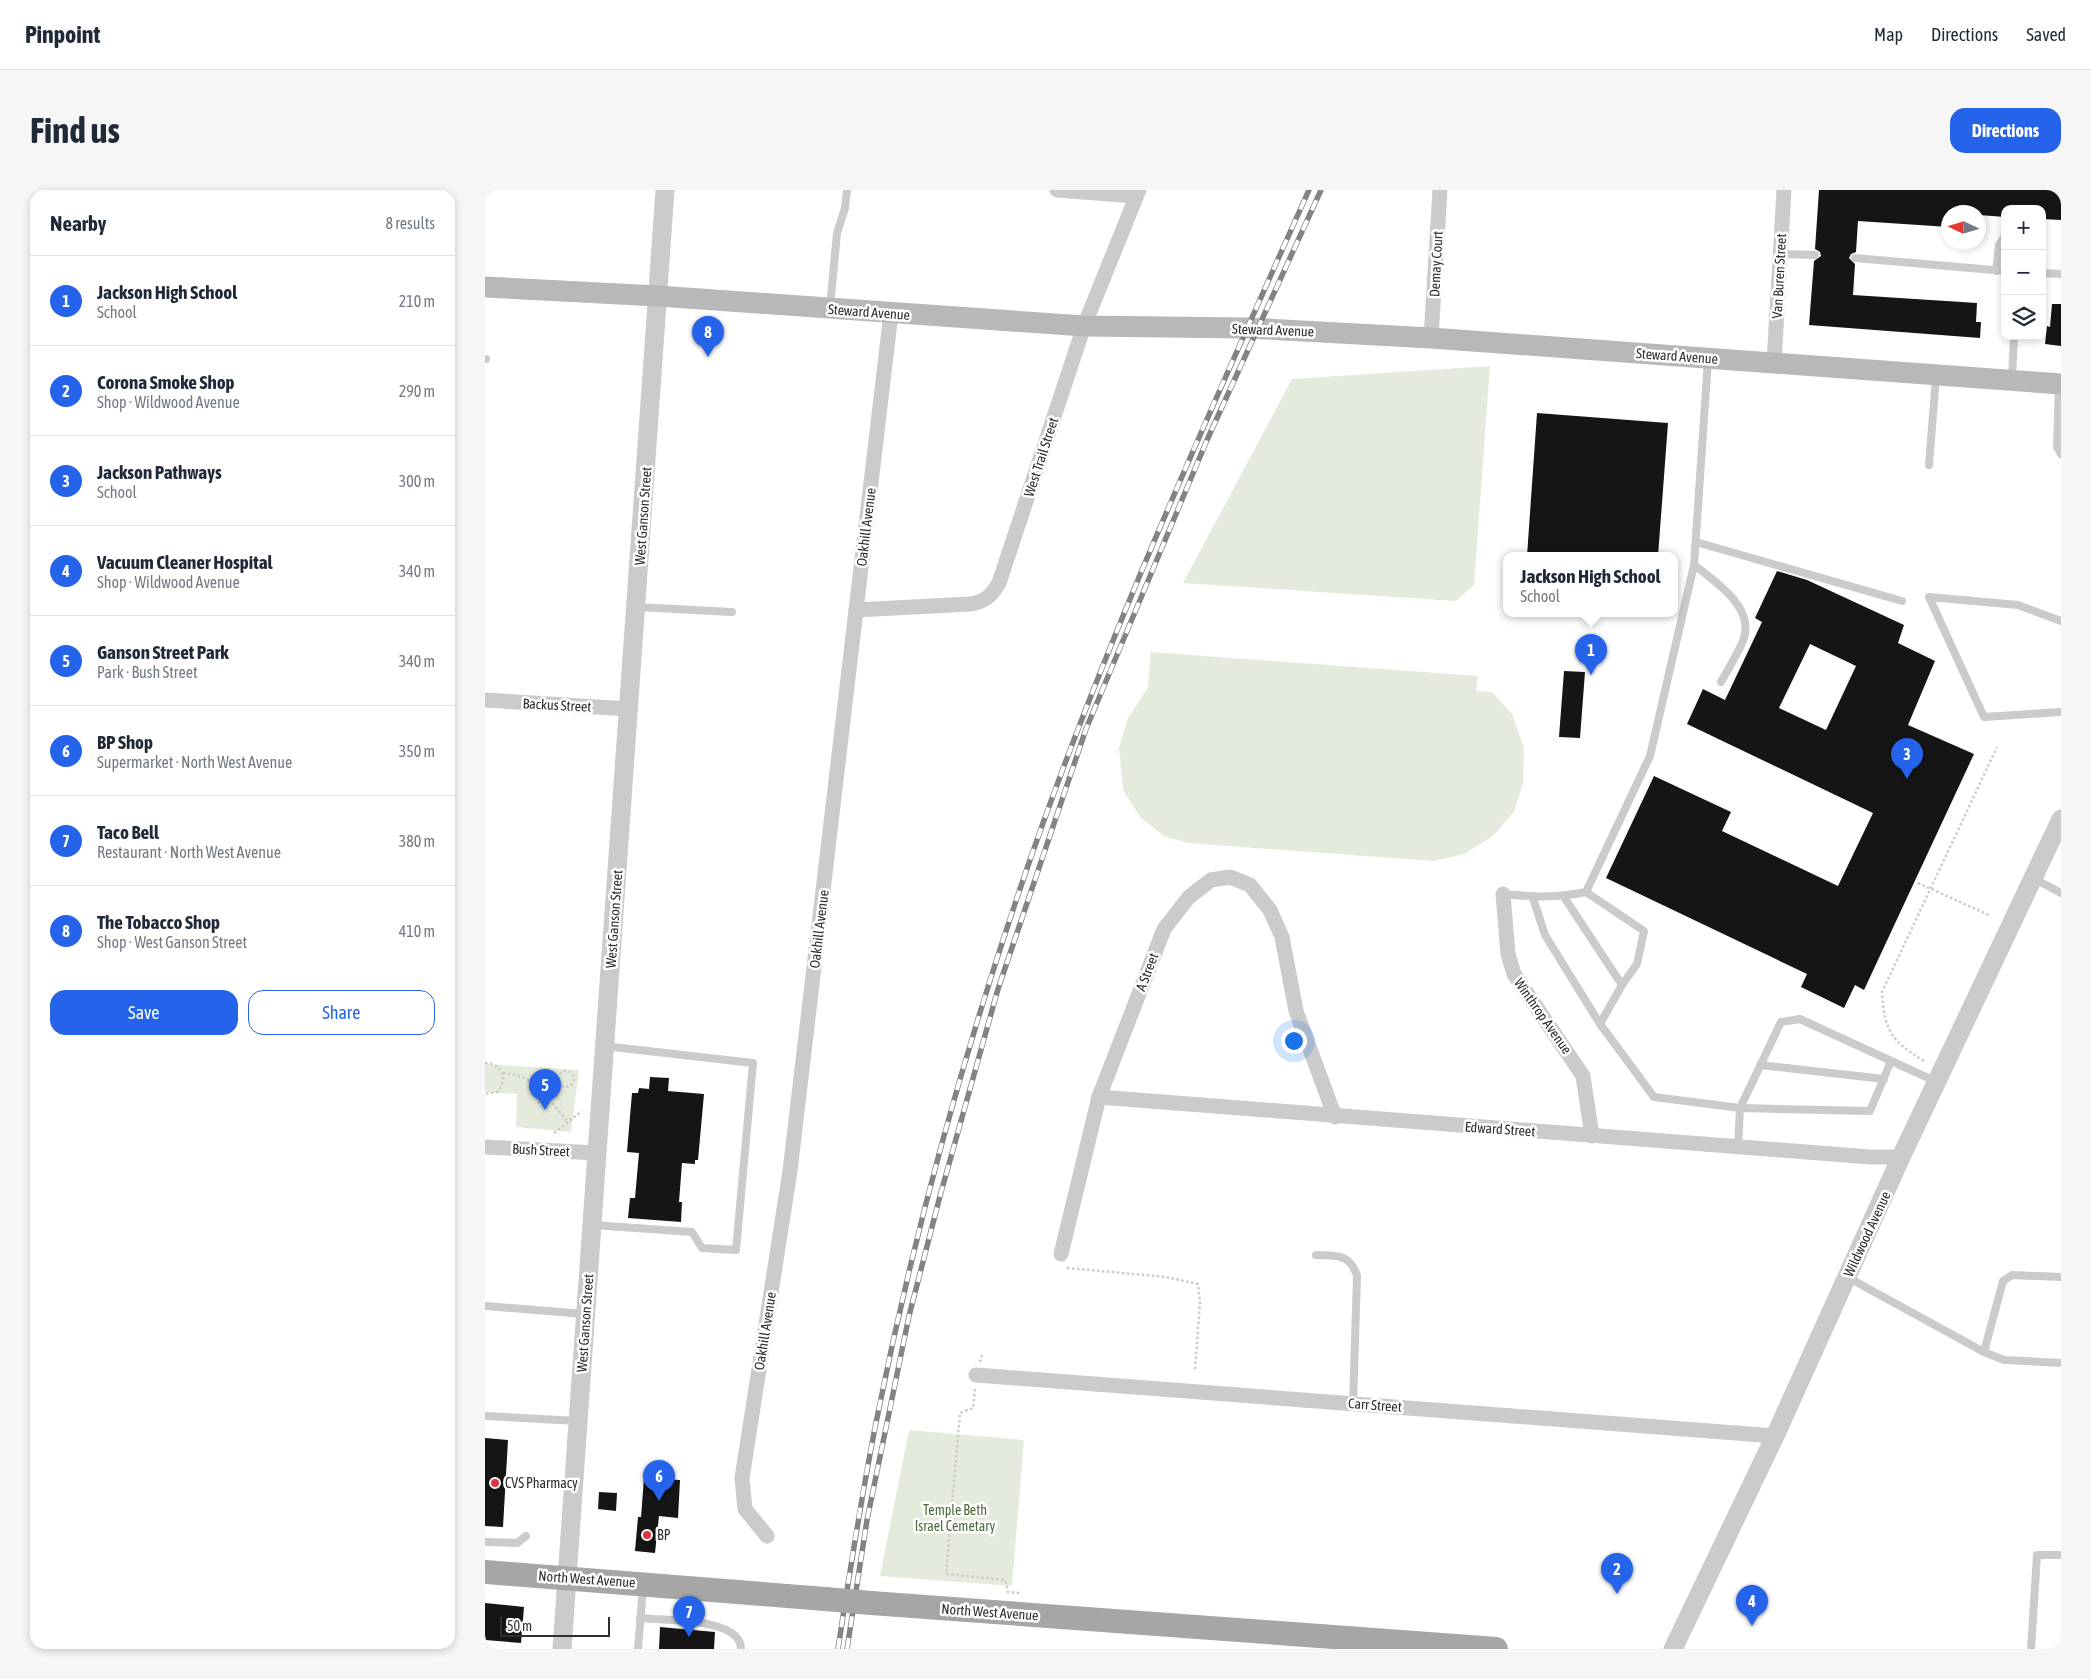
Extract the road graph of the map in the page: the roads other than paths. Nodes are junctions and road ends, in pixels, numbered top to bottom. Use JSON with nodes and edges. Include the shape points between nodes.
{"nodes":[{"id":1,"x":665,"y":190,"type":"edge"},
{"id":2,"x":847,"y":190,"type":"edge"},
{"id":3,"x":1057,"y":190,"type":"edge"},
{"id":4,"x":1440,"y":190,"type":"edge"},
{"id":5,"x":1784,"y":190,"type":"edge"},
{"id":6,"x":1138,"y":193,"type":"edge"},
{"id":7,"x":2001,"y":242,"type":"edge"},
{"id":8,"x":1780,"y":254,"type":"junction"},
{"id":9,"x":1815,"y":255,"type":"dead end"},
{"id":10,"x":1855,"y":258,"type":"dead end"},
{"id":11,"x":2001,"y":271,"type":"edge"},
{"id":12,"x":2046,"y":273,"type":"edge"},
{"id":13,"x":2061,"y":274,"type":"edge"},
{"id":14,"x":485,"y":287,"type":"edge"},
{"id":15,"x":658,"y":296,"type":"junction"},
{"id":16,"x":830,"y":309,"type":"junction"},
{"id":17,"x":891,"y":314,"type":"junction"},
{"id":18,"x":1084,"y":326,"type":"junction"},
{"id":19,"x":1431,"y":338,"type":"junction"},
{"id":20,"x":2015,"y":340,"type":"edge"},
{"id":21,"x":1709,"y":358,"type":"junction"},
{"id":22,"x":1774,"y":363,"type":"junction"},
{"id":23,"x":1936,"y":375,"type":"junction"},
{"id":24,"x":2012,"y":380,"type":"junction"},
{"id":25,"x":2060,"y":384,"type":"edge"},
{"id":26,"x":2061,"y":454,"type":"edge"},
{"id":27,"x":1929,"y":465,"type":"dead end"},
{"id":28,"x":1696,"y":542,"type":"junction"},
{"id":29,"x":1694,"y":565,"type":"junction"},
{"id":30,"x":1902,"y":601,"type":"dead end"},
{"id":31,"x":637,"y":606,"type":"junction"},
{"id":32,"x":857,"y":610,"type":"junction"},
{"id":33,"x":732,"y":612,"type":"dead end"},
{"id":34,"x":2061,"y":621,"type":"edge"},
{"id":35,"x":1721,"y":682,"type":"dead end"},
{"id":36,"x":485,"y":700,"type":"edge"},
{"id":37,"x":630,"y":709,"type":"junction"},
{"id":38,"x":2061,"y":712,"type":"edge"},
{"id":39,"x":2061,"y":819,"type":"edge"},
{"id":40,"x":2033,"y":878,"type":"junction"},
{"id":41,"x":1586,"y":892,"type":"junction"},
{"id":42,"x":2061,"y":893,"type":"edge"},
{"id":43,"x":1503,"y":894,"type":"joint"},
{"id":44,"x":1564,"y":897,"type":"junction"},
{"id":45,"x":1533,"y":898,"type":"junction"},
{"id":46,"x":1622,"y":985,"type":"junction"},
{"id":47,"x":1600,"y":1024,"type":"junction"},
{"id":48,"x":604,"y":1046,"type":"junction"},
{"id":49,"x":1891,"y":1061,"type":"junction"},
{"id":50,"x":1760,"y":1065,"type":"junction"},
{"id":51,"x":1884,"y":1079,"type":"junction"},
{"id":52,"x":1937,"y":1082,"type":"junction"},
{"id":53,"x":1099,"y":1097,"type":"junction"},
{"id":54,"x":1740,"y":1108,"type":"junction"},
{"id":55,"x":1335,"y":1117,"type":"junction"},
{"id":56,"x":1592,"y":1136,"type":"junction"},
{"id":57,"x":485,"y":1147,"type":"edge"},
{"id":58,"x":1738,"y":1147,"type":"junction"},
{"id":59,"x":597,"y":1153,"type":"junction"},
{"id":60,"x":1901,"y":1157,"type":"junction"},
{"id":61,"x":593,"y":1225,"type":"junction"},
{"id":62,"x":1061,"y":1254,"type":"road end"},
{"id":63,"x":1316,"y":1255,"type":"dead end"},
{"id":64,"x":1847,"y":1277,"type":"junction"},
{"id":65,"x":2061,"y":1277,"type":"edge"},
{"id":66,"x":485,"y":1306,"type":"edge"},
{"id":67,"x":585,"y":1314,"type":"junction"},
{"id":68,"x":1985,"y":1352,"type":"junction"},
{"id":69,"x":2061,"y":1363,"type":"edge"},
{"id":70,"x":976,"y":1375,"type":"road end"},
{"id":71,"x":1353,"y":1404,"type":"junction"},
{"id":72,"x":485,"y":1416,"type":"edge"},
{"id":73,"x":578,"y":1421,"type":"junction"},
{"id":74,"x":1775,"y":1436,"type":"junction"},
{"id":75,"x":526,"y":1536,"type":"dead end"},
{"id":76,"x":767,"y":1536,"type":"dead end"},
{"id":77,"x":485,"y":1542,"type":"edge"},
{"id":78,"x":2061,"y":1555,"type":"edge"},
{"id":79,"x":485,"y":1572,"type":"edge"},
{"id":80,"x":567,"y":1578,"type":"junction"},
{"id":81,"x":643,"y":1583,"type":"junction"},
{"id":82,"x":640,"y":1618,"type":"junction"},
{"id":83,"x":563,"y":1649,"type":"edge"},
{"id":84,"x":638,"y":1649,"type":"edge"},
{"id":85,"x":741,"y":1649,"type":"edge"},
{"id":86,"x":1496,"y":1649,"type":"edge"},
{"id":87,"x":1673,"y":1649,"type":"edge"},
{"id":88,"x":2031,"y":1649,"type":"edge"}],
"edges":[{"from":1,"to":15,"type":"street","name":"West Ganson Street"},
{"from":2,"to":16,"type":"lane","via":[[837,233]]},
{"from":3,"to":6,"type":"street"},
{"from":4,"to":19,"type":"street","name":"Demay Court"},
{"from":5,"to":8,"type":"street","name":"Van Buren Street"},
{"from":6,"to":18,"type":"street","name":"West Trail Street"},
{"from":7,"to":11,"type":"lane"},
{"from":8,"to":9,"type":"lane"},
{"from":8,"to":22,"type":"street","name":"Van Buren Street"},
{"from":10,"to":11,"type":"lane"},
{"from":12,"to":13,"type":"lane"},
{"from":14,"to":15,"type":"main road","name":"Steward Avenue"},
{"from":15,"to":16,"type":"main road","name":"Steward Avenue"},
{"from":15,"to":31,"type":"street","name":"West Ganson Street"},
{"from":16,"to":17,"type":"main road","name":"Steward Avenue"},
{"from":17,"to":18,"type":"main road","name":"Steward Avenue"},
{"from":17,"to":32,"type":"street","name":"Oakhill Avenue"},
{"from":18,"to":19,"type":"main road","name":"Steward Avenue","via":[[1253,328]]},
{"from":18,"to":32,"type":"street","name":"West Trail Street","via":[[999,583],[992,595],[971,604]]},
{"from":19,"to":21,"type":"main road","name":"Steward Avenue"},
{"from":20,"to":24,"type":"lane"},
{"from":21,"to":22,"type":"main road","name":"Steward Avenue"},
{"from":21,"to":28,"type":"lane"},
{"from":22,"to":23,"type":"main road","name":"Steward Avenue"},
{"from":23,"to":24,"type":"main road","name":"Steward Avenue"},
{"from":23,"to":27,"type":"lane"},
{"from":24,"to":25,"type":"main road","name":"Steward Avenue"},
{"from":25,"to":26,"type":"lane","via":[[2057,447]]},
{"from":28,"to":29,"type":"lane"},
{"from":28,"to":30,"type":"lane"},
{"from":29,"to":35,"type":"lane","via":[[1739,606],[1746,624],[1744,640]]},
{"from":29,"to":41,"type":"lane","via":[[1650,756]]},
{"from":31,"to":33,"type":"lane"},
{"from":31,"to":37,"type":"street","name":"West Ganson Street"},
{"from":32,"to":76,"type":"street","name":"Oakhill Avenue","via":[[790,1171],[742,1478],[745,1509]]},
{"from":34,"to":38,"type":"lane","via":[[2017,605],[1929,597],[1984,717]]},
{"from":36,"to":37,"type":"street","name":"Backus Street"},
{"from":37,"to":48,"type":"street","name":"West Ganson Street"},
{"from":39,"to":40,"type":"street","name":"Wildwood Avenue"},
{"from":40,"to":42,"type":"lane"},
{"from":40,"to":52,"type":"street","name":"Wildwood Avenue"},
{"from":41,"to":44,"type":"lane"},
{"from":41,"to":46,"type":"lane","via":[[1644,930],[1637,964]]},
{"from":43,"to":45,"type":"lane"},
{"from":43,"to":56,"type":"street","name":"Winthrop Avenue","via":[[1507,954],[1514,974],[1583,1076]]},
{"from":44,"to":45,"type":"lane"},
{"from":44,"to":46,"type":"lane"},
{"from":45,"to":47,"type":"lane","via":[[1545,934]]},
{"from":46,"to":47,"type":"lane"},
{"from":47,"to":54,"type":"lane","via":[[1654,1096]]},
{"from":48,"to":59,"type":"street","name":"West Ganson Street"},
{"from":48,"to":61,"type":"lane","via":[[753,1063],[736,1250],[702,1248],[692,1232]]},
{"from":49,"to":50,"type":"lane","via":[[1800,1018],[1781,1022]]},
{"from":49,"to":51,"type":"lane"},
{"from":49,"to":52,"type":"lane"},
{"from":50,"to":51,"type":"lane"},
{"from":50,"to":54,"type":"lane"},
{"from":51,"to":54,"type":"lane","via":[[1869,1111]]},
{"from":52,"to":60,"type":"street","name":"Wildwood Avenue"},
{"from":53,"to":55,"type":"street","name":"Edward Street"},
{"from":53,"to":55,"type":"street","name":"A Street","via":[[1164,929],[1201,886],[1211,880],[1230,877],[1249,885],[1270,910],[1282,937],[1296,1011]]},
{"from":53,"to":62,"type":"street","name":"A Street"},
{"from":54,"to":58,"type":"lane"},
{"from":55,"to":56,"type":"street","name":"Edward Street"},
{"from":56,"to":58,"type":"street","name":"Edward Street"},
{"from":57,"to":59,"type":"street","name":"Bush Street"},
{"from":58,"to":60,"type":"street","name":"Edward Street","via":[[1870,1158]]},
{"from":59,"to":61,"type":"street","name":"West Ganson Street"},
{"from":60,"to":64,"type":"street","name":"Wildwood Avenue"},
{"from":61,"to":67,"type":"street","name":"West Ganson Street"},
{"from":63,"to":71,"type":"lane","via":[[1346,1258],[1354,1264],[1357,1276]]},
{"from":64,"to":68,"type":"lane"},
{"from":64,"to":74,"type":"street","name":"Wildwood Avenue"},
{"from":65,"to":68,"type":"lane","via":[[2012,1275],[2003,1281]]},
{"from":66,"to":67,"type":"lane"},
{"from":67,"to":73,"type":"street","name":"West Ganson Street"},
{"from":68,"to":69,"type":"lane","via":[[2004,1360]]},
{"from":70,"to":71,"type":"street","name":"Carr Street"},
{"from":71,"to":74,"type":"street","name":"Carr Street"},
{"from":72,"to":73,"type":"lane"},
{"from":73,"to":80,"type":"street","name":"West Ganson Street"},
{"from":74,"to":87,"type":"street","name":"Wildwood Avenue"},
{"from":75,"to":77,"type":"lane","via":[[517,1543]]},
{"from":78,"to":88,"type":"lane","via":[[2037,1555]]},
{"from":79,"to":80,"type":"main road","name":"North West Avenue"},
{"from":80,"to":81,"type":"main road","name":"North West Avenue"},
{"from":80,"to":83,"type":"street","name":"West Ganson Street"},
{"from":81,"to":82,"type":"lane"},
{"from":81,"to":86,"type":"main road","name":"North West Avenue","bridge":true},
{"from":82,"to":84,"type":"lane"},
{"from":82,"to":85,"type":"lane","via":[[716,1625],[735,1634],[741,1642]]}]}
